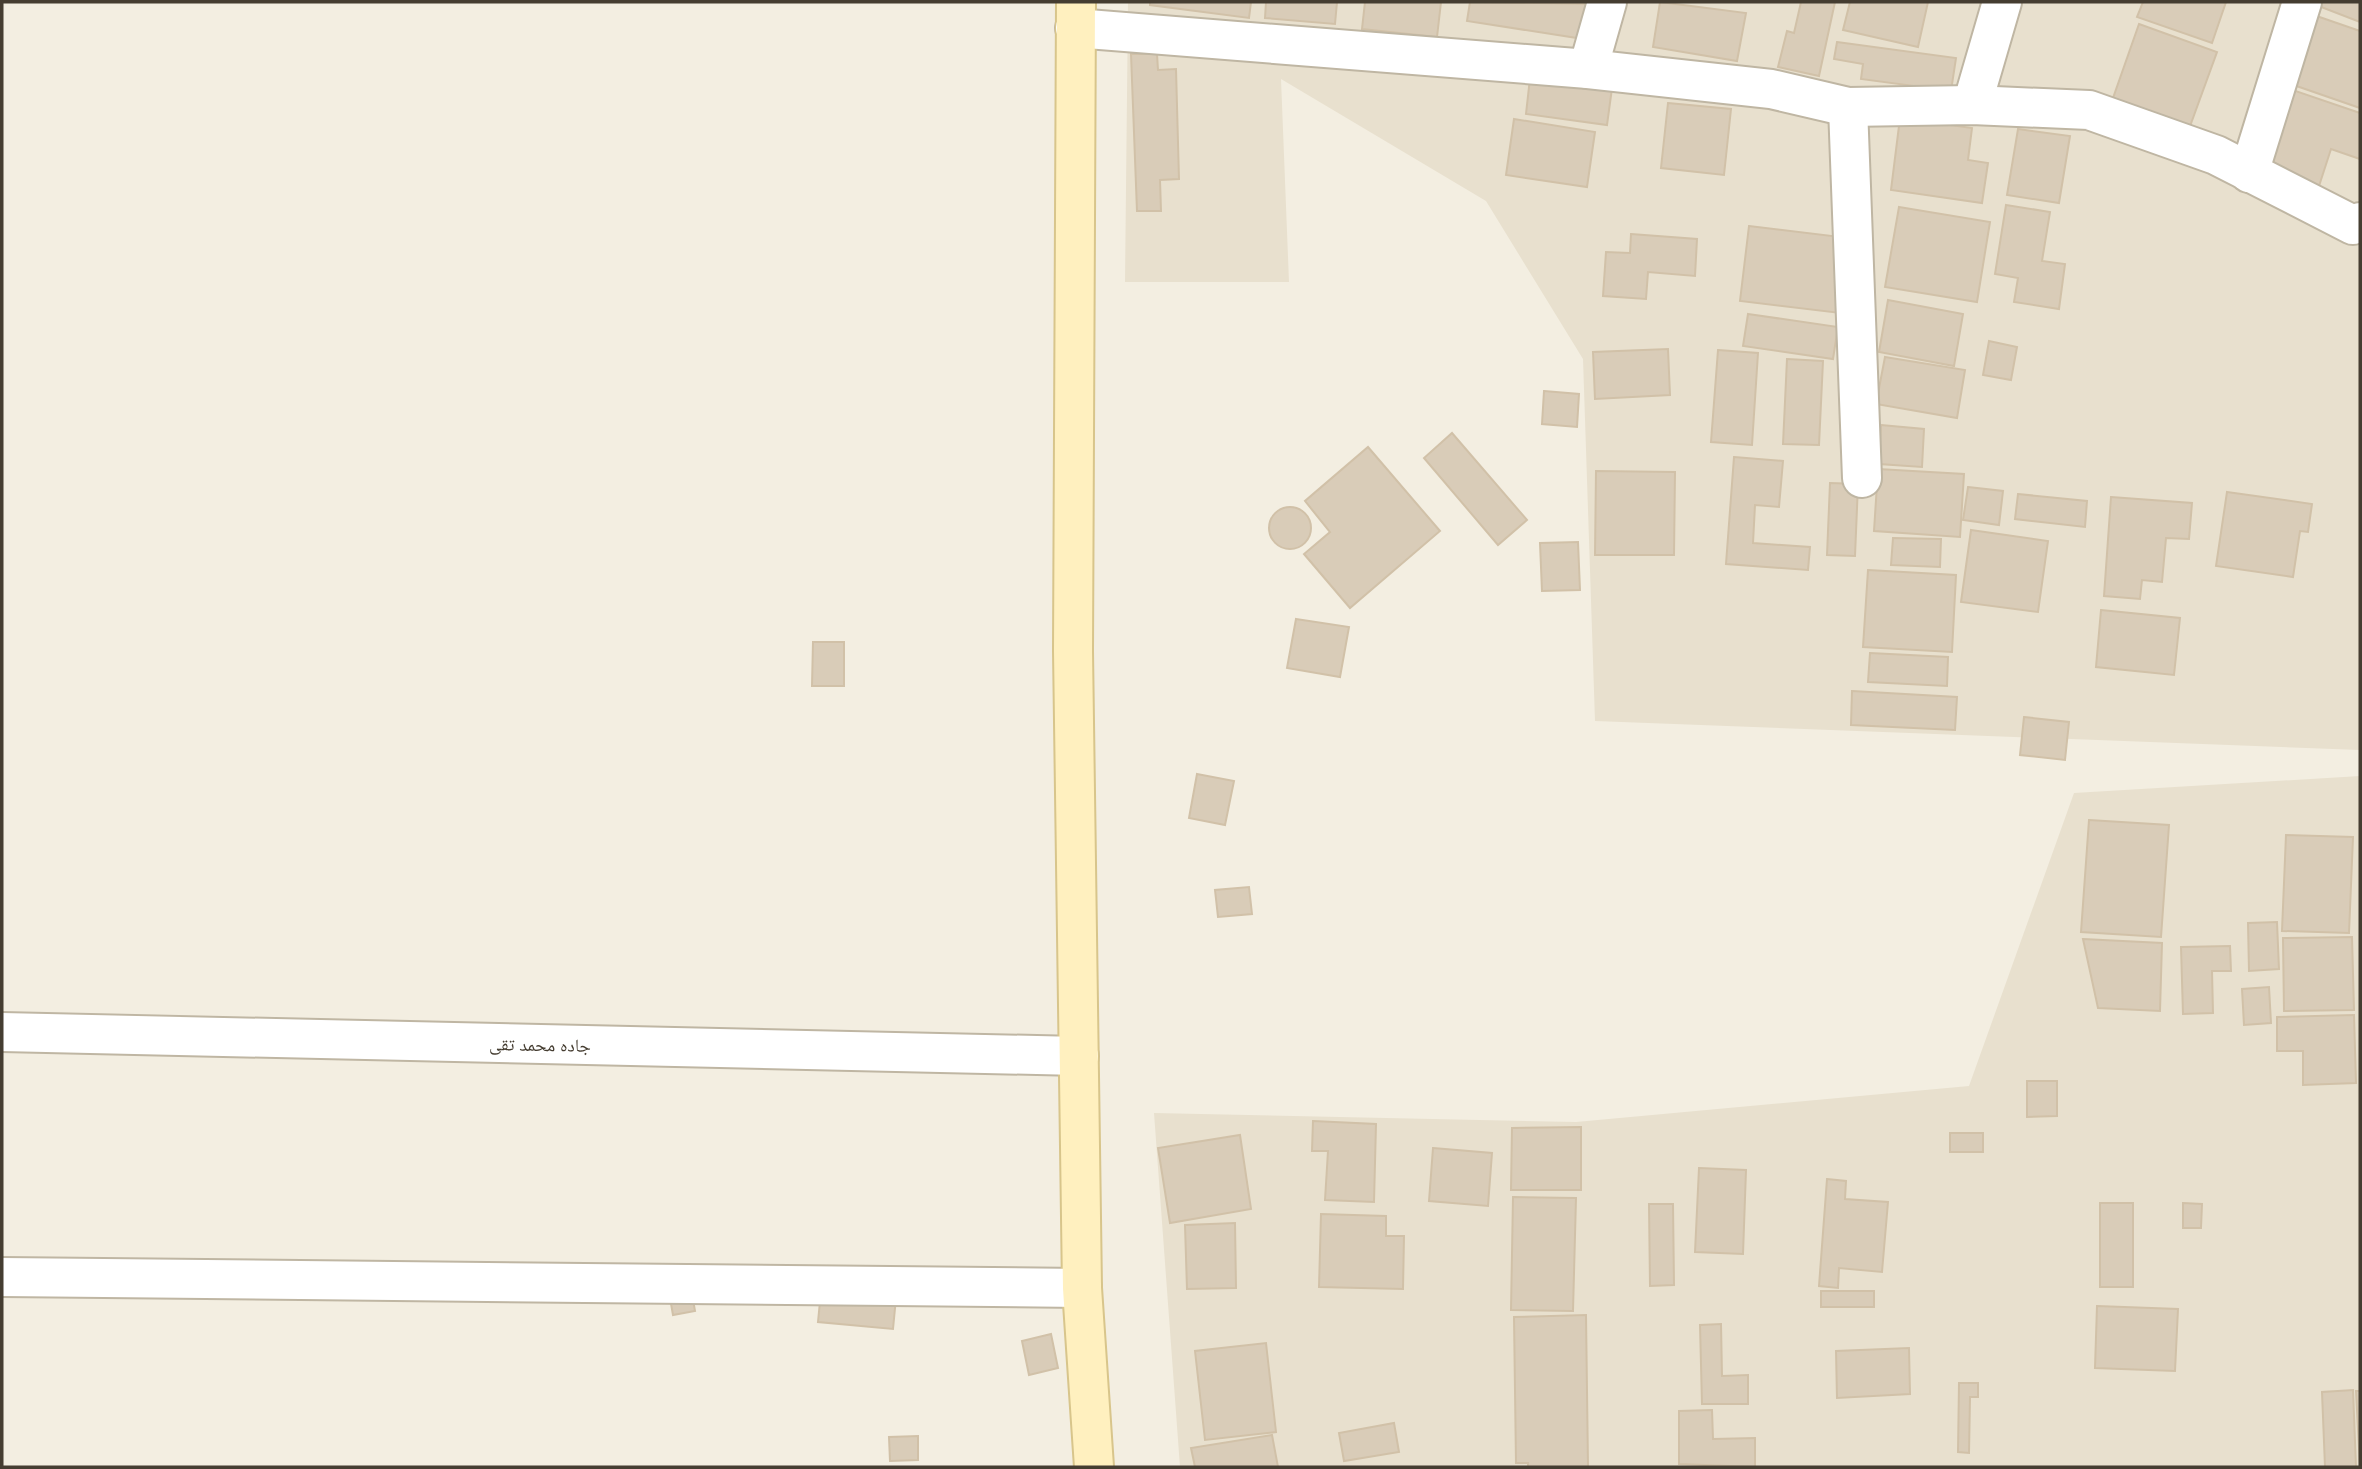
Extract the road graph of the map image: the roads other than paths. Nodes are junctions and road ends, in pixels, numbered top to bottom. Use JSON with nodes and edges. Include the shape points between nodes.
{"nodes":[{"id":1,"x":1607,"y":2,"type":"edge"},
{"id":2,"x":2002,"y":2,"type":"edge"},
{"id":3,"x":2302,"y":2,"type":"edge"},
{"id":4,"x":1075,"y":15,"type":"edge"},
{"id":5,"x":1588,"y":69,"type":"junction"},
{"id":6,"x":1972,"y":105,"type":"junction"},
{"id":7,"x":1848,"y":107,"type":"junction"},
{"id":8,"x":2249,"y":173,"type":"junction"},
{"id":9,"x":2360,"y":222,"type":"edge"},
{"id":10,"x":1862,"y":478,"type":"dead end"},
{"id":11,"x":2,"y":1032,"type":"edge"},
{"id":12,"x":1079,"y":1056,"type":"junction"},
{"id":13,"x":2,"y":1278,"type":"edge"},
{"id":14,"x":1082,"y":1288,"type":"junction"},
{"id":15,"x":1094,"y":1467,"type":"edge"}],
"edges":[{"from":1,"to":5,"type":"street"},
{"from":2,"to":6,"type":"street"},
{"from":3,"to":8,"type":"street"},
{"from":4,"to":5,"type":"street"},
{"from":4,"to":12,"type":"street","via":[[1073,651]]},
{"from":5,"to":7,"type":"street","via":[[1770,89]]},
{"from":6,"to":7,"type":"street"},
{"from":6,"to":8,"type":"street","via":[[2089,110],[2216,155]]},
{"from":7,"to":10,"type":"street"},
{"from":8,"to":9,"type":"street","via":[[2353,225]]},
{"from":11,"to":12,"type":"street","name":"جاده محمد تقی"},
{"from":12,"to":14,"type":"street"},
{"from":13,"to":14,"type":"street"},
{"from":14,"to":15,"type":"street"}]}
